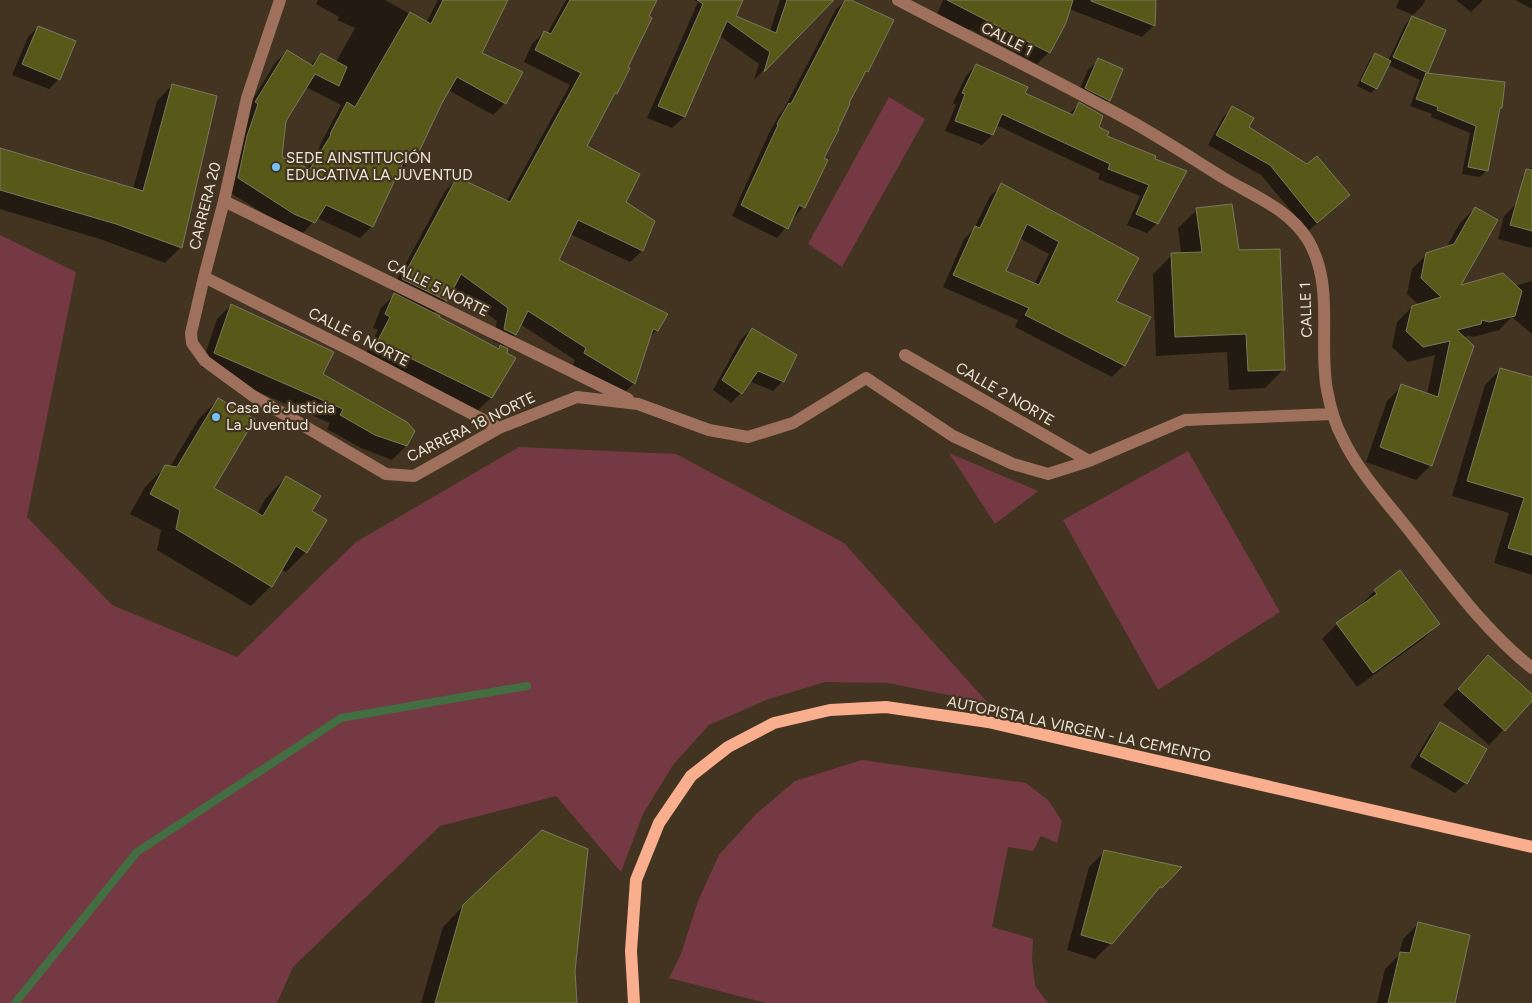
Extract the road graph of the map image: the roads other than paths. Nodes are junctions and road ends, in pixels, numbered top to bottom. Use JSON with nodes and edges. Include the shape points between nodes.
{"nodes":[{"id":1,"x":280,"y":0,"type":"edge"},
{"id":2,"x":898,"y":0,"type":"edge"},
{"id":3,"x":224,"y":201,"type":"junction"},
{"id":4,"x":204,"y":277,"type":"junction"},
{"id":5,"x":905,"y":355,"type":"dead end"},
{"id":6,"x":638,"y":404,"type":"junction"},
{"id":7,"x":1332,"y":414,"type":"junction"},
{"id":8,"x":499,"y":428,"type":"junction"},
{"id":9,"x":1089,"y":461,"type":"junction"},
{"id":10,"x":397,"y":476,"type":"joint"},
{"id":11,"x":1532,"y":668,"type":"edge"},
{"id":12,"x":1532,"y":847,"type":"edge"},
{"id":13,"x":634,"y":1003,"type":"edge"}],
"edges":[{"from":1,"to":3,"type":"street","name":"CARRERA 20","via":[[247,98]]},
{"from":2,"to":7,"type":"street","name":"CALLE 1","via":[[1135,123],[1286,214],[1308,240],[1321,271],[1324,356]]},
{"from":3,"to":4,"type":"street","name":"CARRERA 20"},
{"from":3,"to":6,"type":"street","name":"CALLE 5 NORTE"},
{"from":4,"to":8,"type":"street","name":"CALLE 6 NORTE"},
{"from":4,"to":10,"type":"street","name":"CARRERA 20","via":[[191,333],[192,343],[205,362],[253,396],[386,474]]},
{"from":5,"to":9,"type":"street","name":"CALLE 2 NORTE"},
{"from":6,"to":8,"type":"street","name":"CARRERA 18 NORTE","via":[[577,397]]},
{"from":6,"to":9,"type":"street","name":"CARRERA 18 NORTE","via":[[710,430],[748,437],[793,423],[866,378],[953,436],[1014,464],[1048,474]]},
{"from":7,"to":9,"type":"street","via":[[1185,420]]},
{"from":7,"to":11,"type":"street","name":"CALLE 1","via":[[1341,436],[1364,473],[1486,627]]},
{"from":8,"to":10,"type":"street","name":"CARRERA 18 NORTE","via":[[414,476]]},
{"from":12,"to":13,"type":"main road","name":"AUTOPISTA LA VIRGEN - LA CEMENTO","via":[[988,722],[886,707],[830,710],[774,723],[728,747],[691,776],[658,823],[636,880],[631,951]]}]}
